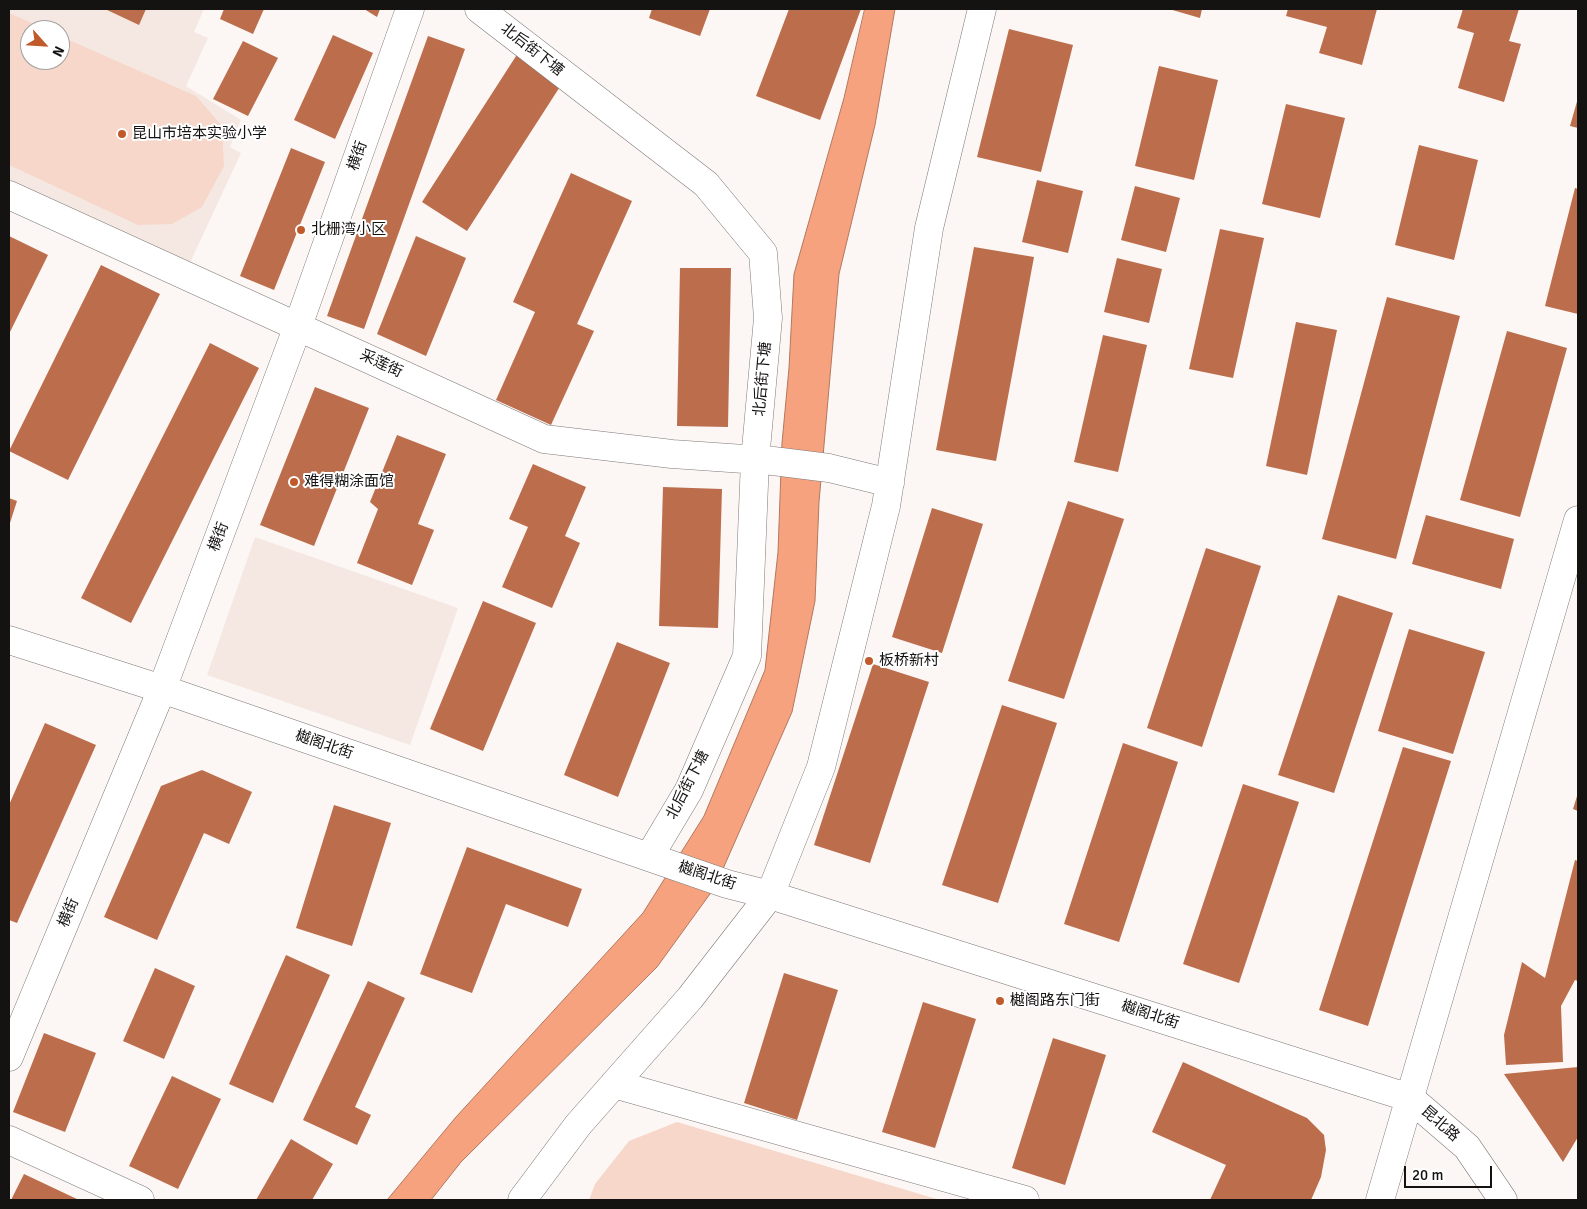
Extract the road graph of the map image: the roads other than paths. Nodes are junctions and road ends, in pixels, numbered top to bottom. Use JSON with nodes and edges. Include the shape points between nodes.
{"nodes":[{"id":1,"x":410,"y":9,"type":"edge"},
{"id":2,"x":480,"y":9,"type":"edge"},
{"id":3,"x":982,"y":9,"type":"edge"},
{"id":4,"x":9,"y":195,"type":"edge"},
{"id":5,"x":298,"y":326,"type":"junction"},
{"id":6,"x":764,"y":460,"type":"junction"},
{"id":7,"x":890,"y":483,"type":"junction"},
{"id":8,"x":1578,"y":520,"type":"edge"},
{"id":9,"x":1573,"y":554,"type":"edge"},
{"id":10,"x":9,"y":640,"type":"edge"},
{"id":11,"x":162,"y":689,"type":"junction"},
{"id":12,"x":649,"y":857,"type":"junction"},
{"id":13,"x":770,"y":895,"type":"junction"},
{"id":14,"x":9,"y":1057,"type":"edge"},
{"id":15,"x":614,"y":1084,"type":"junction"},
{"id":16,"x":1410,"y":1098,"type":"junction"},
{"id":17,"x":9,"y":1140,"type":"edge"},
{"id":18,"x":140,"y":1200,"type":"edge"},
{"id":19,"x":522,"y":1200,"type":"edge"},
{"id":20,"x":1024,"y":1200,"type":"edge"},
{"id":21,"x":1380,"y":1200,"type":"edge"},
{"id":22,"x":1503,"y":1200,"type":"edge"}],
"edges":[{"from":1,"to":5,"type":"street","name":"横街"},
{"from":2,"to":6,"type":"street","name":"北后街下塘","via":[[706,184],[763,253],[768,318]]},
{"from":3,"to":7,"type":"street","via":[[929,228]]},
{"from":4,"to":5,"type":"street","name":"采莲街"},
{"from":5,"to":6,"type":"street","name":"采莲街","via":[[544,439],[672,454]]},
{"from":5,"to":11,"type":"street","name":"横街"},
{"from":6,"to":7,"type":"street","name":"采莲街","via":[[829,468]]},
{"from":6,"to":12,"type":"street","name":"北后街下塘","via":[[747,656],[689,790]]},
{"from":7,"to":13,"type":"street","via":[[821,767]]},
{"from":8,"to":9,"type":"street"},
{"from":9,"to":16,"type":"street"},
{"from":10,"to":11,"type":"street","name":"樾阁北街"},
{"from":11,"to":12,"type":"street","name":"樾阁北街"},
{"from":11,"to":14,"type":"street","name":"横街"},
{"from":12,"to":13,"type":"street","name":"樾阁北街"},
{"from":13,"to":15,"type":"street","via":[[690,998]]},
{"from":13,"to":16,"type":"street","name":"樾阁北街"},
{"from":15,"to":19,"type":"street","via":[[578,1125]]},
{"from":15,"to":20,"type":"street"},
{"from":16,"to":21,"type":"street"},
{"from":16,"to":22,"type":"street","name":"昆北路","via":[[1466,1147]]},
{"from":17,"to":18,"type":"street"}]}
